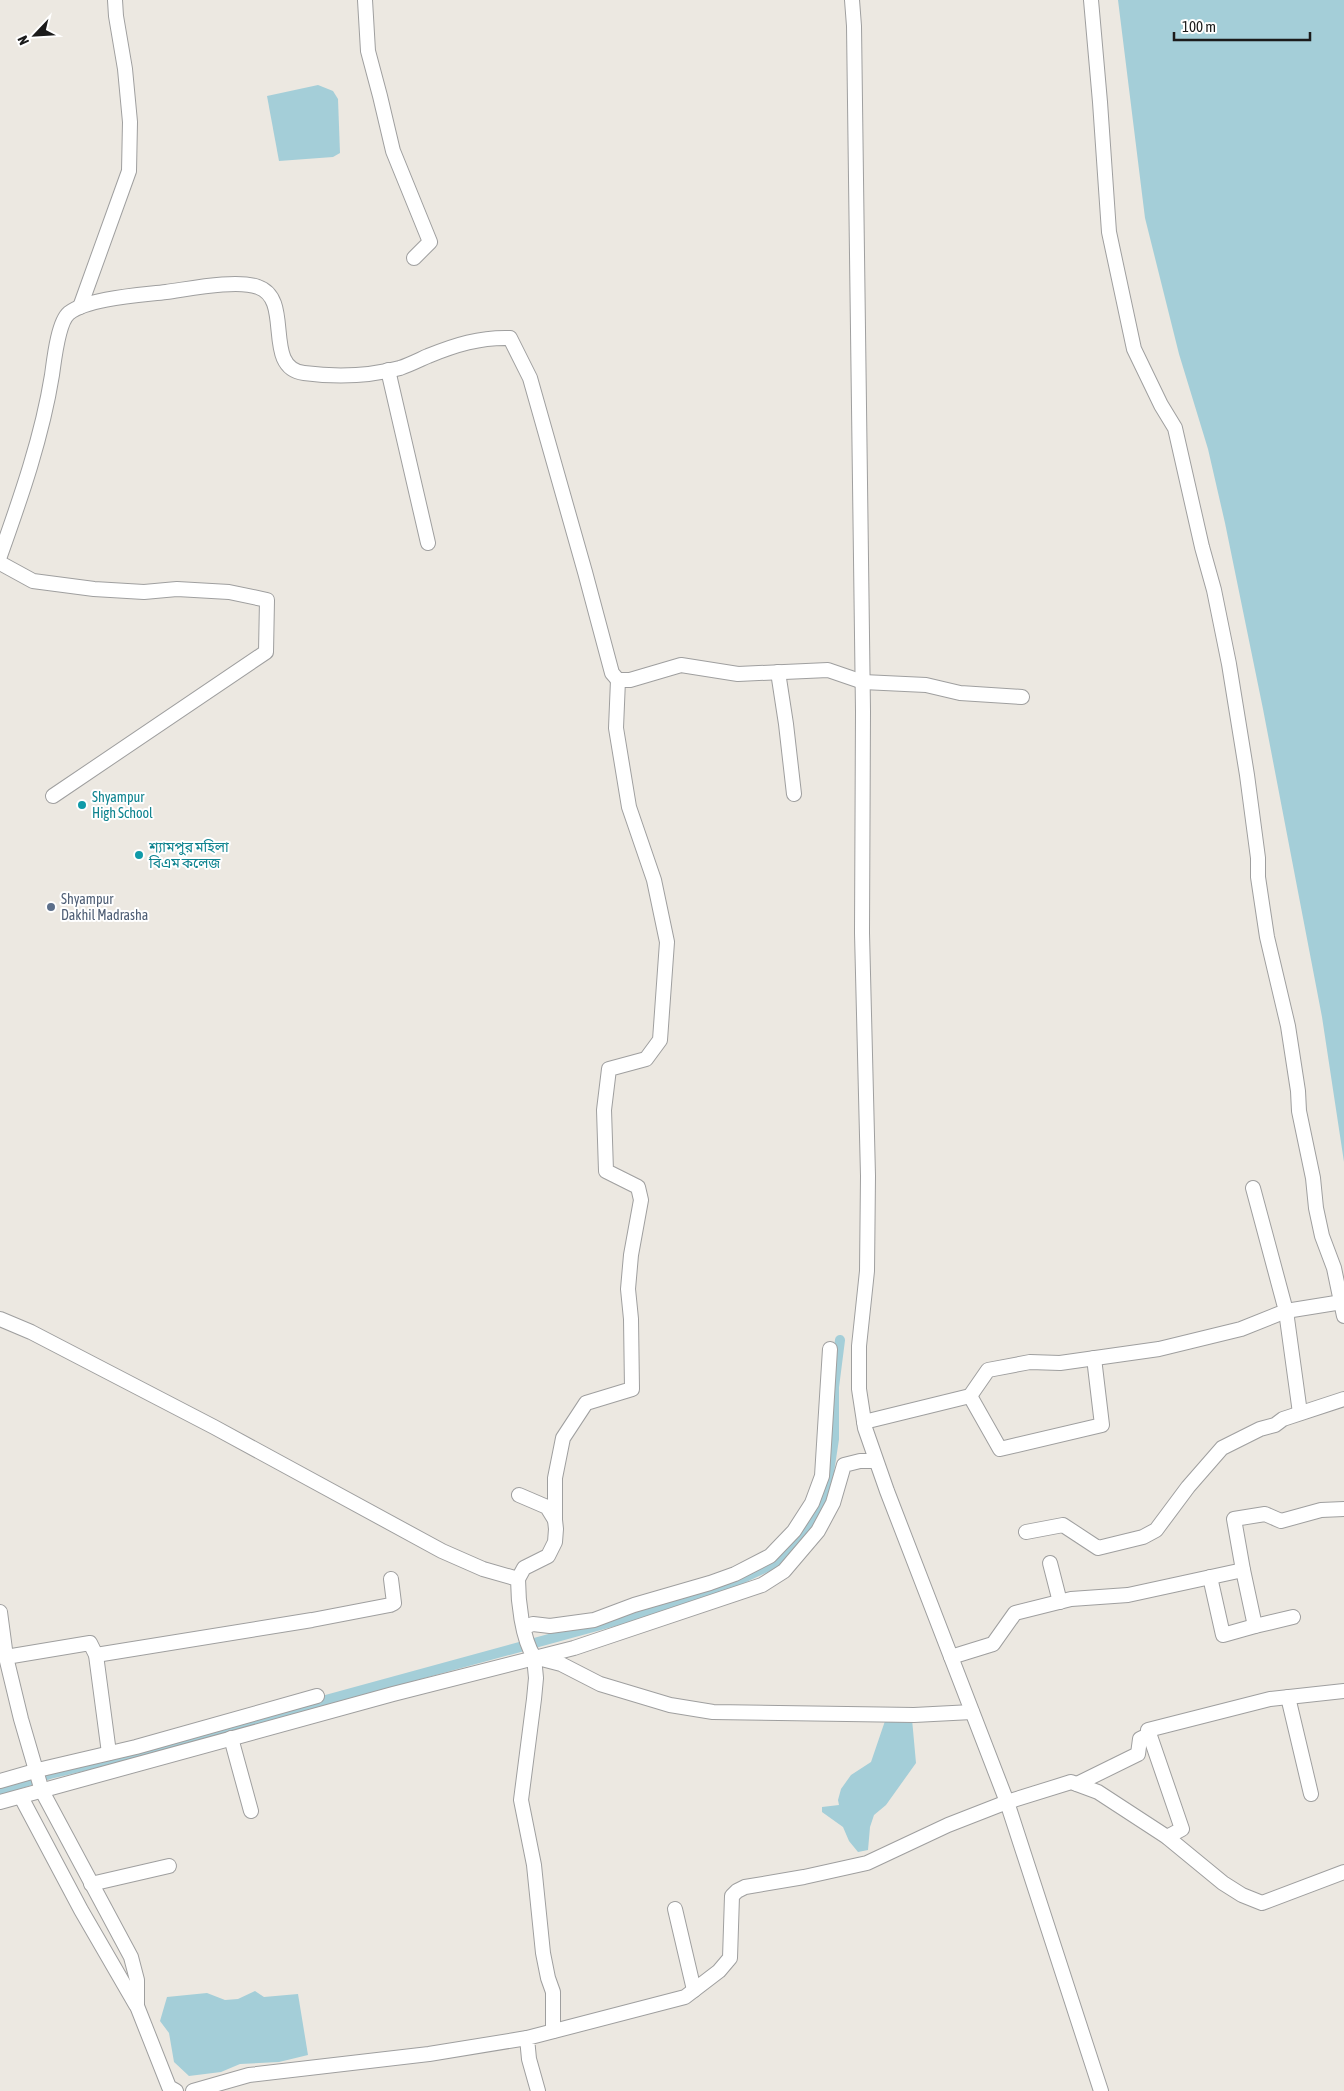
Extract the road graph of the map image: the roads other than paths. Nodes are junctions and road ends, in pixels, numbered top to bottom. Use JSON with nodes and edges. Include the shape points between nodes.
{"nodes":[{"id":1,"x":115,"y":0,"type":"edge"},
{"id":2,"x":365,"y":0,"type":"edge"},
{"id":3,"x":852,"y":0,"type":"edge"},
{"id":4,"x":1091,"y":0,"type":"edge"},
{"id":5,"x":414,"y":258,"type":"dead end"},
{"id":6,"x":80,"y":307,"type":"junction"},
{"id":7,"x":388,"y":370,"type":"junction"},
{"id":8,"x":428,"y":543,"type":"dead end"},
{"id":9,"x":0,"y":556,"type":"edge"},
{"id":10,"x":0,"y":563,"type":"edge"},
{"id":11,"x":778,"y":672,"type":"junction"},
{"id":12,"x":618,"y":680,"type":"junction"},
{"id":13,"x":863,"y":682,"type":"junction"},
{"id":14,"x":1022,"y":697,"type":"dead end"},
{"id":15,"x":794,"y":794,"type":"dead end"},
{"id":16,"x":53,"y":796,"type":"dead end"},
{"id":17,"x":1253,"y":1188,"type":"dead end"},
{"id":18,"x":1342,"y":1302,"type":"junction"},
{"id":19,"x":1286,"y":1311,"type":"junction"},
{"id":20,"x":1344,"y":1316,"type":"edge"},
{"id":21,"x":0,"y":1319,"type":"edge"},
{"id":22,"x":830,"y":1349,"type":"dead end"},
{"id":23,"x":1094,"y":1358,"type":"junction"},
{"id":24,"x":970,"y":1396,"type":"junction"},
{"id":25,"x":1344,"y":1399,"type":"edge"},
{"id":26,"x":1300,"y":1414,"type":"junction"},
{"id":27,"x":864,"y":1422,"type":"junction"},
{"id":28,"x":876,"y":1461,"type":"junction"},
{"id":29,"x":519,"y":1495,"type":"dead end"},
{"id":30,"x":1344,"y":1509,"type":"edge"},
{"id":31,"x":555,"y":1520,"type":"junction"},
{"id":32,"x":1026,"y":1532,"type":"dead end"},
{"id":33,"x":1050,"y":1563,"type":"dead end"},
{"id":34,"x":1243,"y":1570,"type":"junction"},
{"id":35,"x":1210,"y":1577,"type":"junction"},
{"id":36,"x":391,"y":1579,"type":"dead end"},
{"id":37,"x":518,"y":1579,"type":"junction"},
{"id":38,"x":702,"y":1594,"type":"junction"},
{"id":39,"x":1060,"y":1602,"type":"junction"},
{"id":40,"x":0,"y":1612,"type":"edge"},
{"id":41,"x":1293,"y":1617,"type":"dead end"},
{"id":42,"x":1256,"y":1626,"type":"junction"},
{"id":43,"x":525,"y":1631,"type":"junction"},
{"id":44,"x":96,"y":1654,"type":"junction"},
{"id":45,"x":532,"y":1654,"type":"junction"},
{"id":46,"x":6,"y":1657,"type":"junction"},
{"id":47,"x":951,"y":1657,"type":"junction"},
{"id":48,"x":1344,"y":1691,"type":"edge"},
{"id":49,"x":318,"y":1696,"type":"dead end"},
{"id":50,"x":1288,"y":1697,"type":"junction"},
{"id":51,"x":972,"y":1712,"type":"junction"},
{"id":52,"x":1150,"y":1734,"type":"junction"},
{"id":53,"x":231,"y":1738,"type":"junction"},
{"id":54,"x":110,"y":1753,"type":"junction"},
{"id":55,"x":35,"y":1771,"type":"junction"},
{"id":56,"x":0,"y":1782,"type":"edge"},
{"id":57,"x":1077,"y":1784,"type":"junction"},
{"id":58,"x":42,"y":1791,"type":"junction"},
{"id":59,"x":1311,"y":1794,"type":"dead end"},
{"id":60,"x":21,"y":1797,"type":"junction"},
{"id":61,"x":0,"y":1802,"type":"edge"},
{"id":62,"x":1007,"y":1802,"type":"junction"},
{"id":63,"x":251,"y":1810,"type":"dead end"},
{"id":64,"x":1167,"y":1837,"type":"junction"},
{"id":65,"x":169,"y":1866,"type":"dead end"},
{"id":66,"x":1344,"y":1872,"type":"edge"},
{"id":67,"x":91,"y":1884,"type":"junction"},
{"id":68,"x":675,"y":1909,"type":"dead end"},
{"id":69,"x":694,"y":1990,"type":"junction"},
{"id":70,"x":137,"y":2006,"type":"junction"},
{"id":71,"x":553,"y":2032,"type":"junction"},
{"id":72,"x":527,"y":2038,"type":"junction"},
{"id":73,"x":172,"y":2090,"type":"edge"},
{"id":74,"x":193,"y":2091,"type":"edge"},
{"id":75,"x":538,"y":2091,"type":"edge"},
{"id":76,"x":1101,"y":2091,"type":"edge"}],
"edges":[{"from":1,"to":6,"type":"street","via":[[126,69],[129,171]]},
{"from":2,"to":5,"type":"street","via":[[368,51],[392,151],[430,242]]},
{"from":3,"to":13,"type":"street"},
{"from":4,"to":18,"type":"street","via":[[1109,232],[1134,349],[1176,428],[1214,590],[1247,775],[1267,937],[1288,1026],[1316,1208]]},
{"from":6,"to":7,"type":"street","via":[[114,298],[228,285],[256,286],[268,292],[274,302],[282,354],[289,367],[302,373],[351,375]]},
{"from":6,"to":9,"type":"street","via":[[68,314],[58,339],[45,415]]},
{"from":7,"to":8,"type":"street"},
{"from":7,"to":12,"type":"street","via":[[401,368],[459,344],[492,337],[510,338],[530,378],[612,673]]},
{"from":10,"to":16,"type":"street","via":[[33,580],[94,589],[229,592],[267,600],[266,652]]},
{"from":11,"to":12,"type":"street","via":[[738,674],[681,665],[630,680]]},
{"from":11,"to":13,"type":"street","via":[[828,670]]},
{"from":11,"to":15,"type":"street"},
{"from":12,"to":31,"type":"street","via":[[616,728],[629,807],[654,880],[667,942],[664,994],[660,1040],[646,1059],[609,1069],[604,1110],[606,1171],[638,1187],[641,1200],[628,1289],[632,1319],[632,1388],[586,1404],[562,1438],[555,1478]]},
{"from":13,"to":14,"type":"street","via":[[926,685],[960,693]]},
{"from":13,"to":27,"type":"street","via":[[862,933],[868,1176],[867,1271],[859,1346],[859,1389]]},
{"from":17,"to":19,"type":"street"},
{"from":18,"to":19,"type":"street"},
{"from":18,"to":20,"type":"street"},
{"from":19,"to":23,"type":"street","via":[[1241,1329],[1159,1349]]},
{"from":19,"to":26,"type":"street"},
{"from":21,"to":37,"type":"street","via":[[197,1418],[442,1551],[483,1569]]},
{"from":22,"to":38,"type":"street","via":[[822,1476],[812,1503],[794,1531],[770,1556]]},
{"from":23,"to":24,"type":"street","via":[[1060,1363],[1030,1362],[988,1370]]},
{"from":23,"to":24,"type":"street","via":[[1102,1425],[1000,1449]]},
{"from":24,"to":27,"type":"street"},
{"from":25,"to":26,"type":"street"},
{"from":26,"to":32,"type":"street","via":[[1222,1448],[1156,1530],[1143,1537],[1098,1548],[1063,1525]]},
{"from":27,"to":28,"type":"street"},
{"from":28,"to":38,"type":"street","via":[[844,1465],[833,1503],[818,1531],[784,1571],[762,1585]]},
{"from":28,"to":47,"type":"street"},
{"from":29,"to":31,"type":"street","via":[[547,1507]]},
{"from":30,"to":34,"type":"street","via":[[1321,1510],[1281,1520],[1265,1514],[1234,1519]]},
{"from":31,"to":37,"type":"street","via":[[555,1542],[548,1556],[524,1568]]},
{"from":33,"to":39,"type":"street"},
{"from":34,"to":35,"type":"street"},
{"from":34,"to":42,"type":"street"},
{"from":35,"to":39,"type":"street","via":[[1128,1595]]},
{"from":35,"to":42,"type":"street","via":[[1223,1635]]},
{"from":36,"to":44,"type":"street","via":[[394,1603],[390,1606]]},
{"from":37,"to":43,"type":"street","via":[[518,1598]]},
{"from":38,"to":43,"type":"street","via":[[634,1605],[594,1620],[550,1626],[533,1624]]},
{"from":38,"to":45,"type":"street","via":[[574,1648]]},
{"from":39,"to":47,"type":"street","via":[[1015,1613],[993,1644]]},
{"from":40,"to":46,"type":"street"},
{"from":41,"to":42,"type":"street"},
{"from":43,"to":45,"type":"street"},
{"from":44,"to":46,"type":"street","via":[[90,1643]]},
{"from":44,"to":54,"type":"street"},
{"from":45,"to":51,"type":"street","via":[[562,1664],[600,1684],[670,1705],[713,1712],[914,1715]]},
{"from":45,"to":53,"type":"street"},
{"from":45,"to":71,"type":"street","via":[[536,1678],[521,1800],[534,1865],[543,1952],[553,1992]]},
{"from":46,"to":55,"type":"street"},
{"from":47,"to":51,"type":"street"},
{"from":48,"to":50,"type":"street"},
{"from":49,"to":54,"type":"street"},
{"from":50,"to":52,"type":"street","via":[[1148,1730]]},
{"from":50,"to":59,"type":"street"},
{"from":51,"to":62,"type":"street"},
{"from":52,"to":57,"type":"street","via":[[1140,1739],[1138,1754]]},
{"from":52,"to":64,"type":"street","via":[[1182,1829]]},
{"from":53,"to":58,"type":"street"},
{"from":53,"to":63,"type":"street"},
{"from":54,"to":55,"type":"street"},
{"from":55,"to":56,"type":"street"},
{"from":55,"to":58,"type":"street"},
{"from":57,"to":62,"type":"street","via":[[1071,1782]]},
{"from":57,"to":64,"type":"street","via":[[1098,1792]]},
{"from":58,"to":60,"type":"street"},
{"from":58,"to":67,"type":"street"},
{"from":60,"to":61,"type":"street"},
{"from":60,"to":70,"type":"street"},
{"from":62,"to":69,"type":"street","via":[[867,1863],[737,1891],[732,1896],[730,1958]]},
{"from":62,"to":76,"type":"street"},
{"from":64,"to":66,"type":"street","via":[[1223,1883],[1262,1903]]},
{"from":65,"to":67,"type":"street"},
{"from":67,"to":70,"type":"street","via":[[130,1957],[137,1980]]},
{"from":68,"to":69,"type":"street"},
{"from":69,"to":71,"type":"street","via":[[685,1997]]},
{"from":70,"to":73,"type":"street"},
{"from":71,"to":72,"type":"street"},
{"from":72,"to":74,"type":"street","via":[[429,2054],[249,2075]]},
{"from":72,"to":75,"type":"street"}]}
